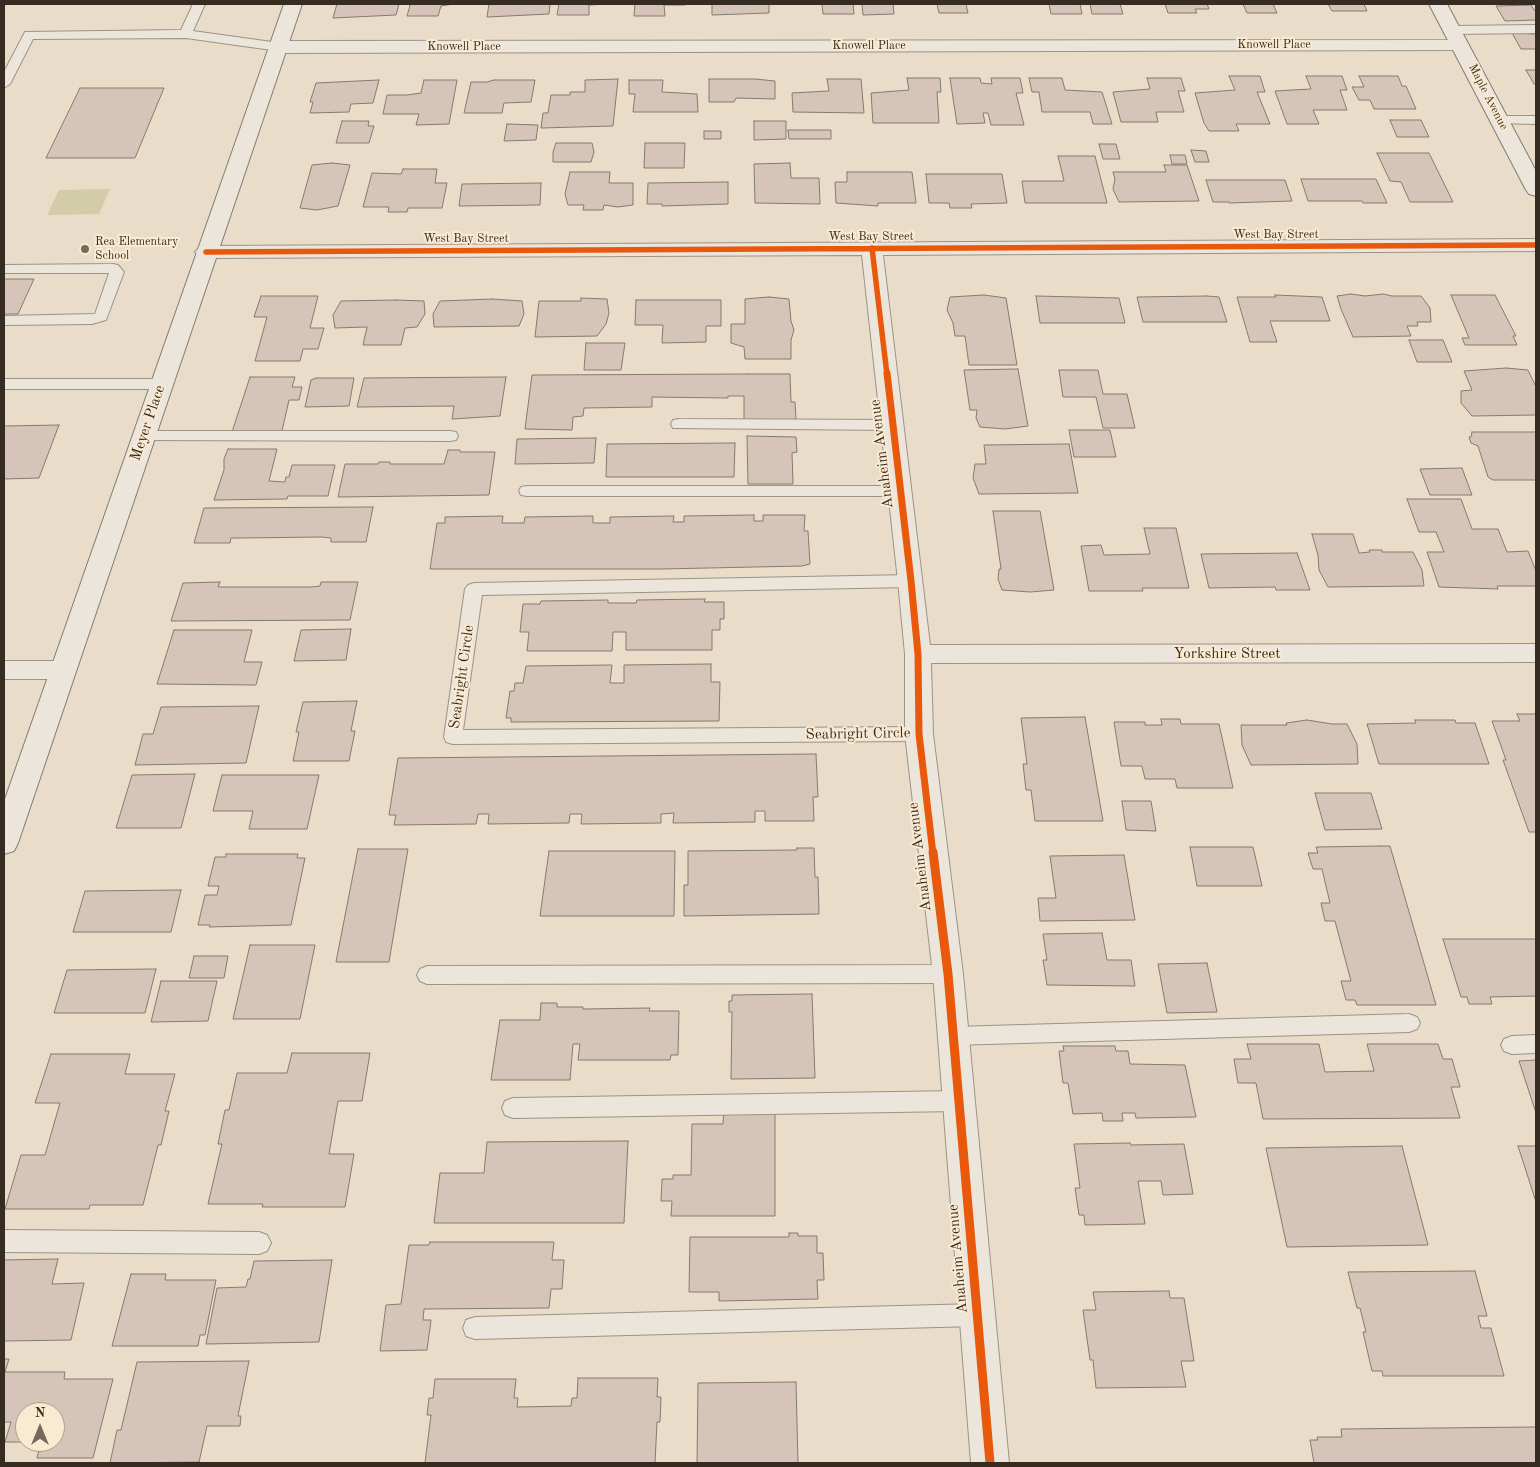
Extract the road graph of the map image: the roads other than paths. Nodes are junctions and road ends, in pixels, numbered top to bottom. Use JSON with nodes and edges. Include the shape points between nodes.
{"nodes":[{"id":1,"x":198,"y":4,"type":"edge"},
{"id":2,"x":293,"y":4,"type":"edge"},
{"id":3,"x":1438,"y":4,"type":"edge"},
{"id":4,"x":1536,"y":29,"type":"edge"},
{"id":5,"x":186,"y":34,"type":"junction"},
{"id":6,"x":1456,"y":37,"type":"junction"},
{"id":7,"x":278,"y":47,"type":"junction"},
{"id":8,"x":4,"y":84,"type":"edge"},
{"id":9,"x":1500,"y":120,"type":"junction"},
{"id":10,"x":1536,"y":120,"type":"edge"},
{"id":11,"x":1536,"y":190,"type":"edge"},
{"id":12,"x":1536,"y":245,"type":"edge"},
{"id":13,"x":872,"y":248,"type":"junction"},
{"id":14,"x":206,"y":252,"type":"junction"},
{"id":15,"x":4,"y":269,"type":"edge"},
{"id":16,"x":4,"y":321,"type":"edge"},
{"id":17,"x":4,"y":384,"type":"edge"},
{"id":18,"x":161,"y":384,"type":"junction"},
{"id":19,"x":679,"y":424,"type":"dead end"},
{"id":20,"x":893,"y":425,"type":"junction"},
{"id":21,"x":143,"y":436,"type":"junction"},
{"id":22,"x":450,"y":436,"type":"dead end"},
{"id":23,"x":527,"y":491,"type":"dead end"},
{"id":24,"x":901,"y":491,"type":"junction"},
{"id":25,"x":911,"y":581,"type":"junction"},
{"id":26,"x":1536,"y":653,"type":"edge"},
{"id":27,"x":918,"y":654,"type":"junction"},
{"id":28,"x":4,"y":670,"type":"edge"},
{"id":29,"x":63,"y":670,"type":"junction"},
{"id":30,"x":920,"y":734,"type":"junction"},
{"id":31,"x":4,"y":843,"type":"edge"},
{"id":32,"x":948,"y":974,"type":"junction"},
{"id":33,"x":427,"y":975,"type":"dead end"},
{"id":34,"x":1410,"y":1023,"type":"dead end"},
{"id":35,"x":952,"y":1036,"type":"junction"},
{"id":36,"x":1536,"y":1044,"type":"edge"},
{"id":37,"x":1512,"y":1045,"type":"dead end"},
{"id":38,"x":958,"y":1101,"type":"junction"},
{"id":39,"x":513,"y":1108,"type":"dead end"},
{"id":40,"x":4,"y":1241,"type":"edge"},
{"id":41,"x":259,"y":1243,"type":"dead end"},
{"id":42,"x":976,"y":1315,"type":"junction"},
{"id":43,"x":475,"y":1328,"type":"dead end"},
{"id":44,"x":990,"y":1463,"type":"edge"}],
"edges":[{"from":1,"to":5,"type":"lane"},
{"from":2,"to":7,"type":"street","name":"Meyer Place"},
{"from":3,"to":6,"type":"street","name":"Maple Avenue"},
{"from":4,"to":6,"type":"lane"},
{"from":5,"to":7,"type":"lane"},
{"from":5,"to":8,"type":"lane","via":[[29,35]]},
{"from":6,"to":7,"type":"street","name":"Knowell Place"},
{"from":6,"to":9,"type":"street","name":"Maple Avenue"},
{"from":7,"to":14,"type":"street","name":"Meyer Place"},
{"from":9,"to":10,"type":"lane"},
{"from":9,"to":11,"type":"street","name":"Maple Avenue"},
{"from":12,"to":13,"type":"street","name":"West Bay Street"},
{"from":13,"to":14,"type":"street","name":"West Bay Street"},
{"from":13,"to":20,"type":"street","name":"Anaheim Avenue"},
{"from":14,"to":18,"type":"street","name":"Meyer Place"},
{"from":15,"to":16,"type":"lane","via":[[113,268],[117,272],[101,317],[92,320]]},
{"from":17,"to":18,"type":"lane"},
{"from":18,"to":21,"type":"street","name":"Meyer Place"},
{"from":19,"to":20,"type":"lane"},
{"from":20,"to":24,"type":"street","name":"Anaheim Avenue"},
{"from":21,"to":22,"type":"lane"},
{"from":21,"to":29,"type":"street","name":"Meyer Place"},
{"from":23,"to":24,"type":"lane"},
{"from":24,"to":25,"type":"street","name":"Anaheim Avenue"},
{"from":25,"to":27,"type":"street","name":"Anaheim Avenue"},
{"from":25,"to":30,"type":"lane","name":"Seabright Circle","via":[[474,589],[453,737]]},
{"from":26,"to":27,"type":"street","name":"Yorkshire Street"},
{"from":27,"to":30,"type":"street","name":"Anaheim Avenue"},
{"from":28,"to":29,"type":"street"},
{"from":29,"to":31,"type":"street","name":"Meyer Place"},
{"from":30,"to":32,"type":"street","name":"Anaheim Avenue"},
{"from":32,"to":33,"type":"lane"},
{"from":32,"to":35,"type":"street","name":"Anaheim Avenue"},
{"from":34,"to":35,"type":"lane"},
{"from":35,"to":38,"type":"street","name":"Anaheim Avenue"},
{"from":36,"to":37,"type":"lane"},
{"from":38,"to":39,"type":"lane"},
{"from":38,"to":42,"type":"street","name":"Anaheim Avenue"},
{"from":40,"to":41,"type":"lane"},
{"from":42,"to":43,"type":"lane"},
{"from":42,"to":44,"type":"street","name":"Anaheim Avenue"}]}
